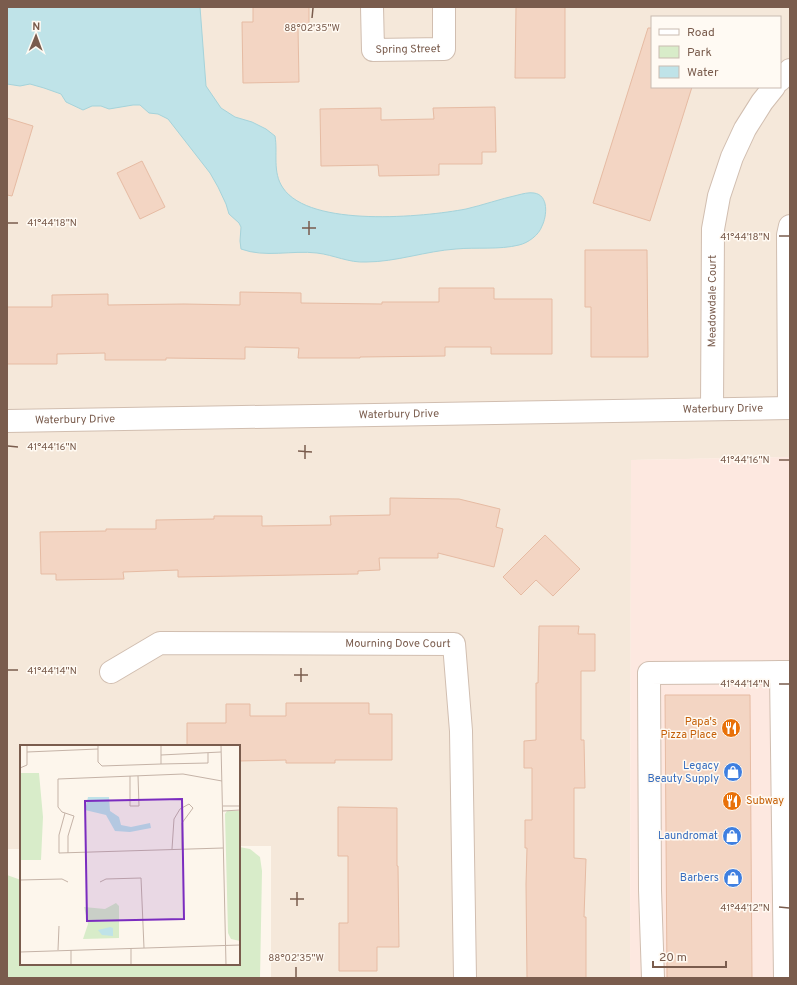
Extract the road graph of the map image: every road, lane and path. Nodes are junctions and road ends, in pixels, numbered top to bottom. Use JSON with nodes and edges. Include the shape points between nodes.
{"nodes":[{"id":1,"x":372,"y":7,"type":"edge"},
{"id":2,"x":444,"y":7,"type":"edge"},
{"id":3,"x":790,"y":70,"type":"edge"},
{"id":4,"x":781,"y":79,"type":"edge"},
{"id":5,"x":773,"y":88,"type":"edge"},
{"id":6,"x":790,"y":226,"type":"edge"},
{"id":7,"x":790,"y":408,"type":"edge"},
{"id":8,"x":712,"y":409,"type":"junction"},
{"id":9,"x":7,"y":421,"type":"edge"},
{"id":10,"x":111,"y":672,"type":"dead end"},
{"id":11,"x":785,"y":672,"type":"edge"},
{"id":12,"x":465,"y":978,"type":"edge"},
{"id":13,"x":653,"y":978,"type":"edge"},
{"id":14,"x":785,"y":978,"type":"edge"}],
"edges":[{"from":1,"to":2,"type":"street","name":"Spring Street","via":[[373,50],[444,49]]},
{"from":3,"to":4,"type":"street"},
{"from":5,"to":8,"type":"street","name":"Meadowdale Court","via":[[745,129],[719,196],[713,229]]},
{"from":6,"to":7,"type":"street"},
{"from":7,"to":8,"type":"street","name":"Waterbury Drive"},
{"from":8,"to":9,"type":"street","name":"Waterbury Drive"},
{"from":10,"to":12,"type":"street","name":"Mourning Dove Court","via":[[160,643],[454,644],[461,731]]},
{"from":11,"to":13,"type":"street","via":[[649,673]]},
{"from":11,"to":14,"type":"street"}]}
